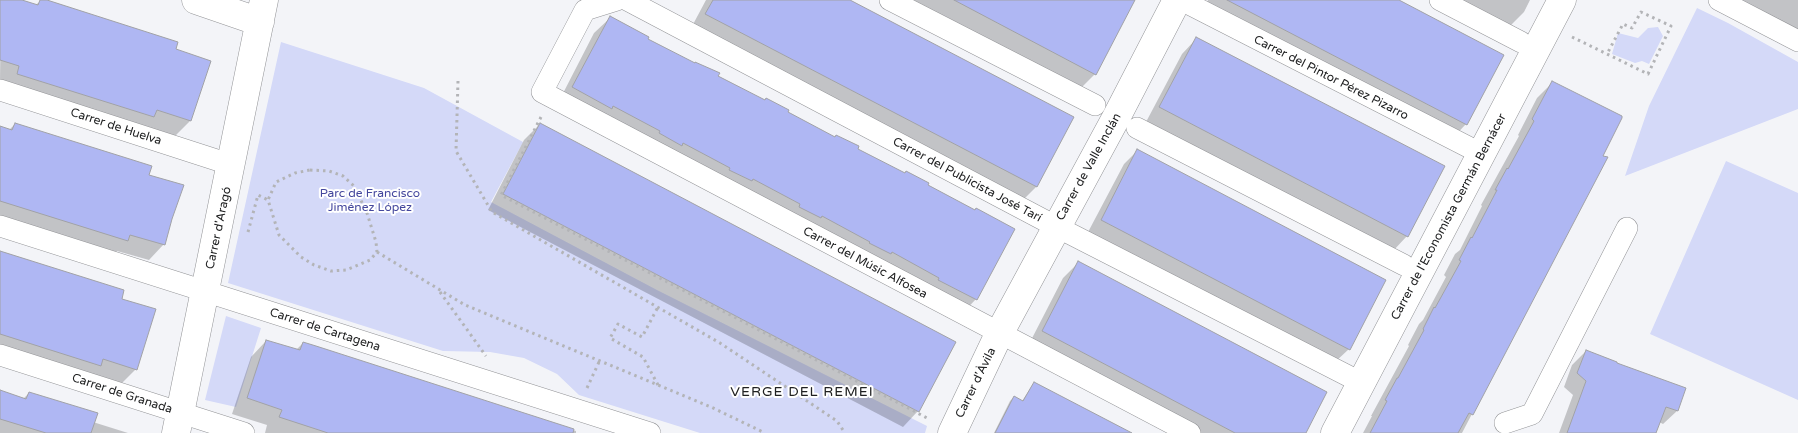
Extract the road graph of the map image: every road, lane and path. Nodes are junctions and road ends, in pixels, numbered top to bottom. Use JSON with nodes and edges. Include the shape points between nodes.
{"nodes":[{"id":1,"x":196,"y":0,"type":"edge"},
{"id":2,"x":617,"y":0,"type":"edge"},
{"id":3,"x":627,"y":0,"type":"edge"},
{"id":4,"x":890,"y":0,"type":"edge"},
{"id":5,"x":1179,"y":0,"type":"edge"},
{"id":6,"x":1440,"y":0,"type":"edge"},
{"id":7,"x":1562,"y":0,"type":"edge"},
{"id":8,"x":1719,"y":0,"type":"edge"},
{"id":9,"x":262,"y":11,"type":"edge"},
{"id":10,"x":1569,"y":35,"type":"dead end"},
{"id":11,"x":1521,"y":42,"type":"dead end"},
{"id":12,"x":1798,"y":42,"type":"edge"},
{"id":13,"x":1607,"y":54,"type":"junction"},
{"id":14,"x":458,"y":80,"type":"dead end"},
{"id":15,"x":0,"y":90,"type":"edge"},
{"id":16,"x":1095,"y":105,"type":"dead end"},
{"id":17,"x":541,"y":116,"type":"dead end"},
{"id":18,"x":1137,"y":128,"type":"dead end"},
{"id":19,"x":1482,"y":154,"type":"junction"},
{"id":20,"x":232,"y":165,"type":"junction"},
{"id":21,"x":268,"y":200,"type":"junction"},
{"id":22,"x":0,"y":226,"type":"edge"},
{"id":23,"x":1056,"y":228,"type":"junction"},
{"id":24,"x":1627,"y":228,"type":"dead end"},
{"id":25,"x":248,"y":232,"type":"dead end"},
{"id":26,"x":377,"y":252,"type":"junction"},
{"id":27,"x":1404,"y":265,"type":"dead end"},
{"id":28,"x":437,"y":289,"type":"junction"},
{"id":29,"x":205,"y":291,"type":"junction"},
{"id":30,"x":658,"y":307,"type":"junction"},
{"id":31,"x":999,"y":334,"type":"junction"},
{"id":32,"x":0,"y":355,"type":"edge"},
{"id":33,"x":486,"y":356,"type":"dead end"},
{"id":34,"x":600,"y":362,"type":"junction"},
{"id":35,"x":1362,"y":383,"type":"junction"},
{"id":36,"x":658,"y":386,"type":"junction"},
{"id":37,"x":586,"y":390,"type":"dead end"},
{"id":38,"x":178,"y":423,"type":"edge"},
{"id":39,"x":1505,"y":424,"type":"dead end"},
{"id":40,"x":943,"y":427,"type":"edge"},
{"id":41,"x":244,"y":433,"type":"edge"},
{"id":42,"x":648,"y":433,"type":"edge"},
{"id":43,"x":765,"y":433,"type":"edge"},
{"id":44,"x":845,"y":433,"type":"edge"},
{"id":45,"x":1190,"y":433,"type":"edge"},
{"id":46,"x":1336,"y":433,"type":"edge"}],
"edges":[{"from":1,"to":9,"type":"street"},
{"from":2,"to":31,"type":"street","name":"Carrer del Músic Alfosea","via":[[585,10],[542,92]]},
{"from":3,"to":23,"type":"street","name":"Carrer del Publicista José Tarí"},
{"from":4,"to":16,"type":"street"},
{"from":5,"to":19,"type":"street","name":"Carrer del Pintor Pérez Pizarro"},
{"from":5,"to":23,"type":"street","name":"Carrer de Valle Inclán"},
{"from":6,"to":11,"type":"street"},
{"from":7,"to":19,"type":"street","name":"Carrer de l'Economista Germán Bernácer"},
{"from":8,"to":12,"type":"street"},
{"from":9,"to":20,"type":"street","name":"Carrer d'Aragó"},
{"from":10,"to":13,"type":"path"},
{"from":13,"to":13,"type":"path","via":[[1623,24],[1632,28],[1641,12],[1671,26],[1648,74]]},
{"from":14,"to":30,"type":"path","via":[[456,151],[492,212]]},
{"from":15,"to":20,"type":"street","name":"Carrer de Huelva"},
{"from":17,"to":40,"type":"path","via":[[501,195]]},
{"from":18,"to":27,"type":"street"},
{"from":19,"to":35,"type":"street","name":"Carrer de l'Economista Germán Bernácer"},
{"from":20,"to":29,"type":"street","name":"Carrer d'Aragó"},
{"from":21,"to":25,"type":"path","via":[[258,195]]},
{"from":21,"to":26,"type":"path","via":[[280,234],[289,246],[314,265],[331,271],[346,270],[370,260]]},
{"from":21,"to":26,"type":"path","via":[[276,182],[295,173],[329,171],[343,176],[354,186],[367,213]]},
{"from":22,"to":29,"type":"street","name":"Carrer de Cartagena"},
{"from":23,"to":31,"type":"street","name":"Carrer de Valle Inclán"},
{"from":23,"to":35,"type":"street","name":"Carrer del Publicista José Tarí"},
{"from":24,"to":39,"type":"street","via":[[1532,414]]},
{"from":26,"to":28,"type":"path"},
{"from":28,"to":33,"type":"path"},
{"from":28,"to":34,"type":"path","via":[[465,305]]},
{"from":29,"to":38,"type":"street","name":"Carrer d'Aragó"},
{"from":29,"to":42,"type":"street","name":"Carrer de Cartagena"},
{"from":30,"to":36,"type":"path","via":[[642,337],[618,324],[610,338],[643,357]]},
{"from":30,"to":44,"type":"path","via":[[720,342],[837,421]]},
{"from":31,"to":40,"type":"street","name":"Carrer d'Àvila"},
{"from":31,"to":45,"type":"street","name":"Carrer del Músic Alfosea"},
{"from":32,"to":38,"type":"street","name":"Carrer de Granada"},
{"from":34,"to":36,"type":"path"},
{"from":34,"to":37,"type":"path"},
{"from":35,"to":46,"type":"street","name":"Carrer de l'Economista Germán Bernácer"},
{"from":36,"to":43,"type":"path"},
{"from":38,"to":41,"type":"street","name":"Carrer de Granada"}]}
